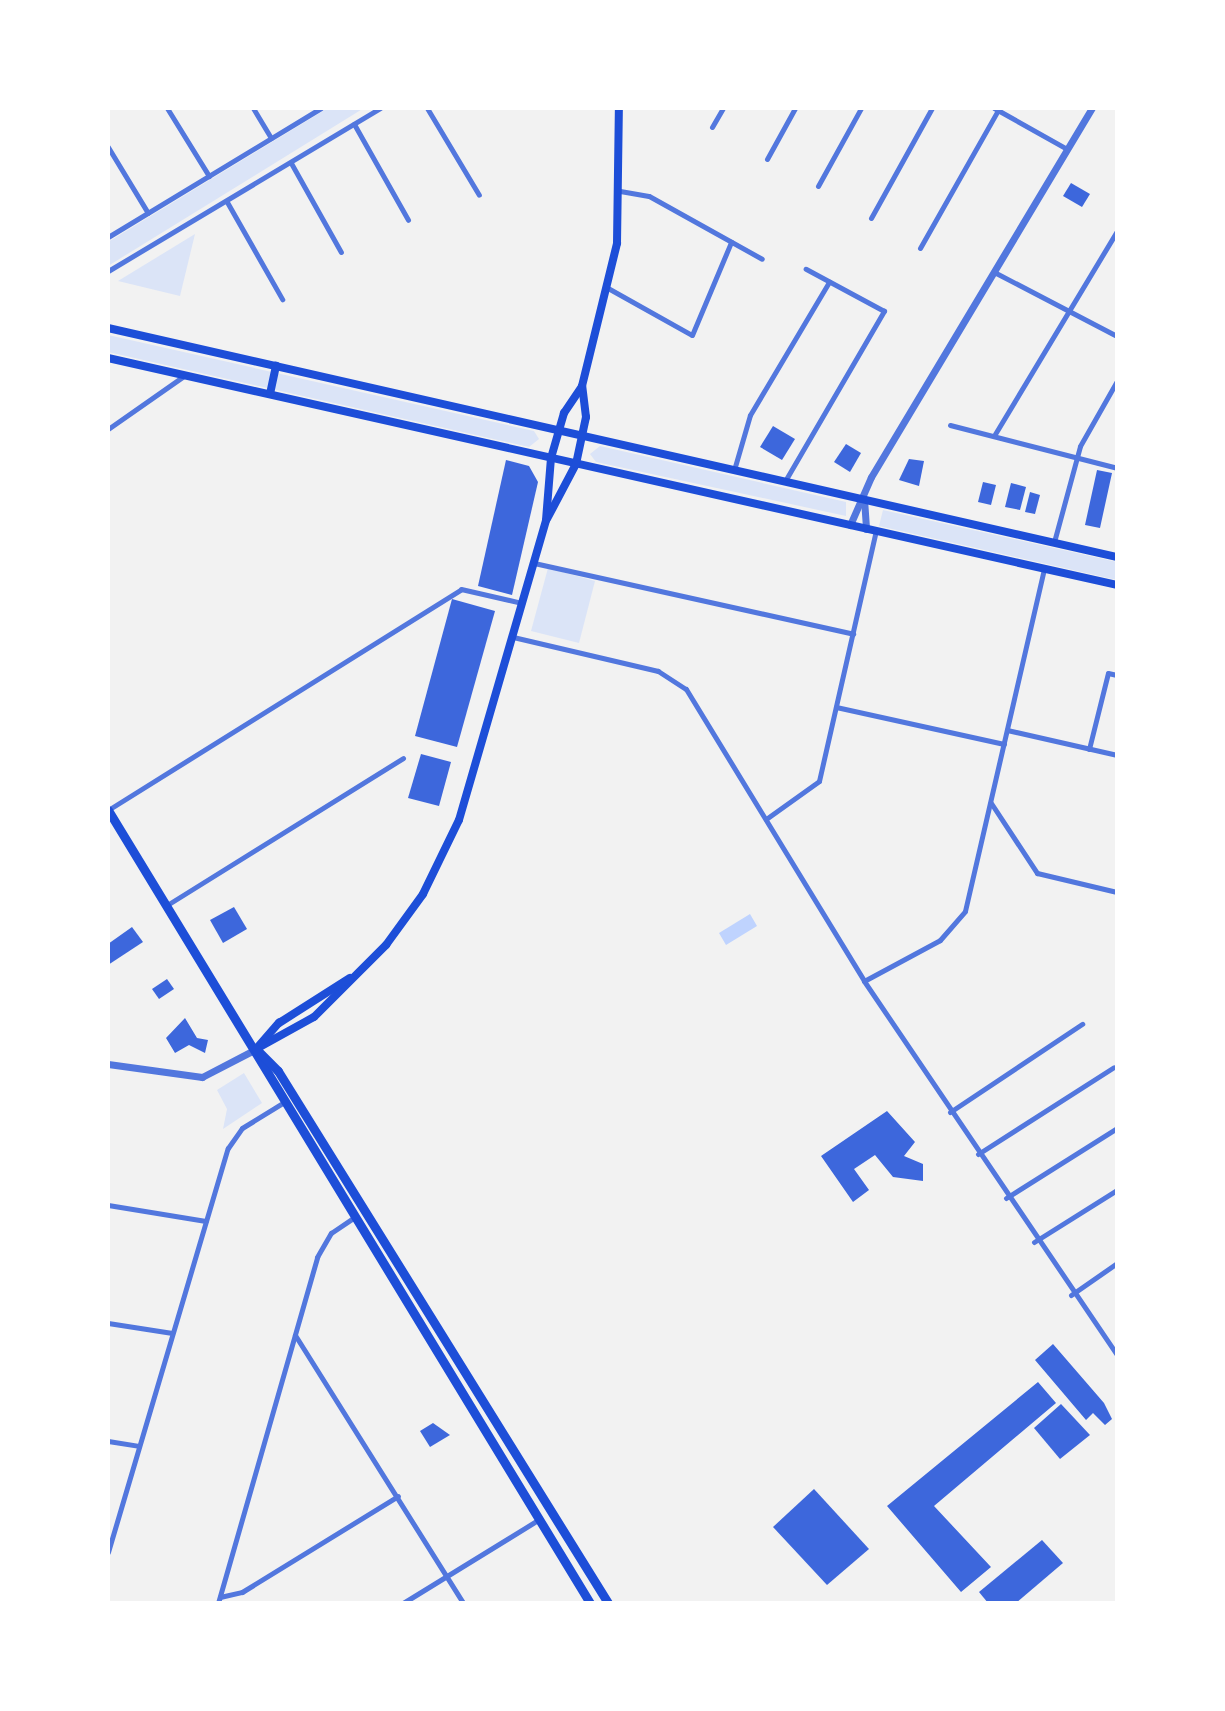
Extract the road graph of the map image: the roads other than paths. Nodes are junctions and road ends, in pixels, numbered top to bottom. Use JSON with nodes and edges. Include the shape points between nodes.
{"nodes":[{"id":1,"x":167,"y":108,"type":"edge"},
{"id":2,"x":253,"y":108,"type":"edge"},
{"id":3,"x":321,"y":108,"type":"edge"},
{"id":4,"x":380,"y":108,"type":"edge"},
{"id":5,"x":427,"y":108,"type":"edge"},
{"id":6,"x":619,"y":108,"type":"edge"},
{"id":7,"x":723,"y":108,"type":"edge"},
{"id":8,"x":795,"y":108,"type":"edge"},
{"id":9,"x":861,"y":108,"type":"edge"},
{"id":10,"x":932,"y":108,"type":"edge"},
{"id":11,"x":1092,"y":108,"type":"edge"},
{"id":12,"x":996,"y":109,"type":"edge"},
{"id":13,"x":354,"y":124,"type":"junction"},
{"id":14,"x":712,"y":127,"type":"dead end"},
{"id":15,"x":271,"y":138,"type":"junction"},
{"id":16,"x":108,"y":147,"type":"edge"},
{"id":17,"x":1068,"y":149,"type":"junction"},
{"id":18,"x":767,"y":159,"type":"dead end"},
{"id":19,"x":291,"y":163,"type":"junction"},
{"id":20,"x":209,"y":176,"type":"junction"},
{"id":21,"x":818,"y":186,"type":"dead end"},
{"id":22,"x":620,"y":191,"type":"junction"},
{"id":23,"x":479,"y":195,"type":"dead end"},
{"id":24,"x":227,"y":202,"type":"junction"},
{"id":25,"x":148,"y":213,"type":"junction"},
{"id":26,"x":871,"y":218,"type":"dead end"},
{"id":27,"x":408,"y":220,"type":"dead end"},
{"id":28,"x":1117,"y":231,"type":"edge"},
{"id":29,"x":108,"y":237,"type":"edge"},
{"id":30,"x":731,"y":242,"type":"junction"},
{"id":31,"x":920,"y":248,"type":"dead end"},
{"id":32,"x":341,"y":252,"type":"dead end"},
{"id":33,"x":762,"y":259,"type":"dead end"},
{"id":34,"x":806,"y":269,"type":"dead end"},
{"id":35,"x":108,"y":271,"type":"edge"},
{"id":36,"x":994,"y":272,"type":"junction"},
{"id":37,"x":829,"y":282,"type":"junction"},
{"id":38,"x":606,"y":287,"type":"junction"},
{"id":39,"x":282,"y":299,"type":"dead end"},
{"id":40,"x":1069,"y":311,"type":"junction"},
{"id":41,"x":108,"y":328,"type":"edge"},
{"id":42,"x":1117,"y":336,"type":"edge"},
{"id":43,"x":108,"y":358,"type":"edge"},
{"id":44,"x":276,"y":366,"type":"junction"},
{"id":45,"x":185,"y":375,"type":"junction"},
{"id":46,"x":1117,"y":381,"type":"edge"},
{"id":47,"x":582,"y":386,"type":"junction"},
{"id":48,"x":270,"y":394,"type":"junction"},
{"id":49,"x":950,"y":425,"type":"dead end"},
{"id":50,"x":108,"y":429,"type":"edge"},
{"id":51,"x":559,"y":430,"type":"junction"},
{"id":52,"x":995,"y":434,"type":"junction"},
{"id":53,"x":583,"y":436,"type":"junction"},
{"id":54,"x":551,"y":458,"type":"junction"},
{"id":55,"x":1075,"y":459,"type":"junction"},
{"id":56,"x":576,"y":464,"type":"junction"},
{"id":57,"x":1117,"y":468,"type":"edge"},
{"id":58,"x":734,"y":470,"type":"junction"},
{"id":59,"x":785,"y":481,"type":"junction"},
{"id":60,"x":864,"y":499,"type":"junction"},
{"id":61,"x":546,"y":520,"type":"junction"},
{"id":62,"x":850,"y":525,"type":"junction"},
{"id":63,"x":871,"y":530,"type":"junction"},
{"id":64,"x":1054,"y":542,"type":"junction"},
{"id":65,"x":1117,"y":557,"type":"edge"},
{"id":66,"x":534,"y":563,"type":"junction"},
{"id":67,"x":1044,"y":569,"type":"junction"},
{"id":68,"x":1117,"y":585,"type":"edge"},
{"id":69,"x":523,"y":603,"type":"junction"},
{"id":70,"x":853,"y":634,"type":"junction"},
{"id":71,"x":513,"y":637,"type":"junction"},
{"id":72,"x":1117,"y":675,"type":"edge"},
{"id":73,"x":836,"y":707,"type":"junction"},
{"id":74,"x":1007,"y":730,"type":"junction"},
{"id":75,"x":1004,"y":744,"type":"junction"},
{"id":76,"x":1089,"y":749,"type":"junction"},
{"id":77,"x":1117,"y":755,"type":"edge"},
{"id":78,"x":403,"y":758,"type":"dead end"},
{"id":79,"x":991,"y":802,"type":"junction"},
{"id":80,"x":108,"y":810,"type":"edge"},
{"id":81,"x":766,"y":819,"type":"junction"},
{"id":82,"x":1117,"y":892,"type":"edge"},
{"id":83,"x":167,"y":905,"type":"junction"},
{"id":84,"x":351,"y":978,"type":"junction"},
{"id":85,"x":864,"y":981,"type":"junction"},
{"id":86,"x":1082,"y":1024,"type":"dead end"},
{"id":87,"x":256,"y":1049,"type":"junction"},
{"id":88,"x":108,"y":1064,"type":"edge"},
{"id":89,"x":1114,"y":1067,"type":"dead end"},
{"id":90,"x":281,"y":1104,"type":"junction"},
{"id":91,"x":950,"y":1112,"type":"junction"},
{"id":92,"x":1117,"y":1128,"type":"edge"},
{"id":93,"x":978,"y":1154,"type":"junction"},
{"id":94,"x":1117,"y":1190,"type":"edge"},
{"id":95,"x":1006,"y":1198,"type":"junction"},
{"id":96,"x":108,"y":1205,"type":"edge"},
{"id":97,"x":353,"y":1218,"type":"junction"},
{"id":98,"x":206,"y":1221,"type":"junction"},
{"id":99,"x":1034,"y":1242,"type":"junction"},
{"id":100,"x":1117,"y":1263,"type":"edge"},
{"id":101,"x":1071,"y":1295,"type":"junction"},
{"id":102,"x":108,"y":1323,"type":"edge"},
{"id":103,"x":172,"y":1333,"type":"junction"},
{"id":104,"x":295,"y":1335,"type":"junction"},
{"id":105,"x":1117,"y":1355,"type":"edge"},
{"id":106,"x":108,"y":1441,"type":"edge"},
{"id":107,"x":139,"y":1446,"type":"junction"},
{"id":108,"x":398,"y":1496,"type":"junction"},
{"id":109,"x":539,"y":1519,"type":"junction"},
{"id":110,"x":110,"y":1535,"type":"edge"},
{"id":111,"x":108,"y":1552,"type":"edge"},
{"id":112,"x":447,"y":1576,"type":"junction"},
{"id":113,"x":219,"y":1600,"type":"edge"},
{"id":114,"x":403,"y":1603,"type":"edge"},
{"id":115,"x":463,"y":1603,"type":"edge"},
{"id":116,"x":590,"y":1603,"type":"edge"},
{"id":117,"x":608,"y":1603,"type":"edge"}],
"edges":[{"from":1,"to":20,"type":"street"},
{"from":2,"to":15,"type":"street"},
{"from":3,"to":15,"type":"street"},
{"from":4,"to":13,"type":"street"},
{"from":5,"to":23,"type":"street"},
{"from":6,"to":22,"type":"main road"},
{"from":7,"to":14,"type":"street"},
{"from":8,"to":18,"type":"street"},
{"from":9,"to":21,"type":"street"},
{"from":10,"to":26,"type":"street"},
{"from":11,"to":17,"type":"street"},
{"from":12,"to":17,"type":"street"},
{"from":12,"to":31,"type":"street"},
{"from":13,"to":19,"type":"street"},
{"from":13,"to":27,"type":"street"},
{"from":15,"to":20,"type":"street"},
{"from":16,"to":25,"type":"street"},
{"from":17,"to":36,"type":"street"},
{"from":19,"to":24,"type":"street"},
{"from":19,"to":32,"type":"street"},
{"from":20,"to":25,"type":"street"},
{"from":22,"to":30,"type":"street","via":[[649,196]]},
{"from":22,"to":38,"type":"main road"},
{"from":24,"to":35,"type":"street"},
{"from":24,"to":39,"type":"street"},
{"from":25,"to":29,"type":"street"},
{"from":28,"to":40,"type":"street"},
{"from":30,"to":33,"type":"street"},
{"from":30,"to":38,"type":"street","via":[[692,335]]},
{"from":34,"to":37,"type":"street"},
{"from":36,"to":40,"type":"street"},
{"from":36,"to":60,"type":"street"},
{"from":37,"to":58,"type":"street","via":[[750,415]]},
{"from":37,"to":59,"type":"street","via":[[884,311]]},
{"from":38,"to":47,"type":"main road"},
{"from":40,"to":42,"type":"street"},
{"from":40,"to":52,"type":"street"},
{"from":41,"to":44,"type":"main road"},
{"from":43,"to":45,"type":"main road"},
{"from":44,"to":48,"type":"main road"},
{"from":44,"to":51,"type":"main road"},
{"from":45,"to":48,"type":"main road"},
{"from":45,"to":50,"type":"street"},
{"from":46,"to":55,"type":"street"},
{"from":47,"to":51,"type":"main road"},
{"from":47,"to":53,"type":"main road"},
{"from":48,"to":54,"type":"main road"},
{"from":49,"to":52,"type":"street"},
{"from":51,"to":53,"type":"main road"},
{"from":51,"to":54,"type":"main road"},
{"from":52,"to":55,"type":"street"},
{"from":53,"to":56,"type":"main road"},
{"from":53,"to":58,"type":"main road"},
{"from":54,"to":56,"type":"main road"},
{"from":54,"to":61,"type":"main road"},
{"from":55,"to":57,"type":"street"},
{"from":55,"to":64,"type":"street"},
{"from":56,"to":61,"type":"main road"},
{"from":56,"to":62,"type":"main road"},
{"from":58,"to":59,"type":"main road"},
{"from":59,"to":60,"type":"main road"},
{"from":60,"to":62,"type":"street"},
{"from":60,"to":63,"type":"street"},
{"from":60,"to":64,"type":"main road"},
{"from":61,"to":66,"type":"main road"},
{"from":62,"to":63,"type":"main road"},
{"from":63,"to":67,"type":"main road"},
{"from":63,"to":70,"type":"street"},
{"from":64,"to":65,"type":"main road"},
{"from":66,"to":69,"type":"main road"},
{"from":66,"to":70,"type":"street"},
{"from":67,"to":68,"type":"main road"},
{"from":67,"to":74,"type":"street"},
{"from":69,"to":71,"type":"main road"},
{"from":69,"to":80,"type":"street","via":[[458,590]]},
{"from":70,"to":73,"type":"street"},
{"from":71,"to":81,"type":"street","via":[[675,679]]},
{"from":71,"to":84,"type":"main road","via":[[442,858],[397,930]]},
{"from":72,"to":76,"type":"street","via":[[1108,673]]},
{"from":73,"to":75,"type":"street"},
{"from":73,"to":81,"type":"street","via":[[814,790]]},
{"from":74,"to":75,"type":"street"},
{"from":74,"to":76,"type":"street"},
{"from":75,"to":79,"type":"street"},
{"from":76,"to":77,"type":"street"},
{"from":78,"to":83,"type":"street"},
{"from":79,"to":82,"type":"street","via":[[1037,873]]},
{"from":79,"to":85,"type":"street","via":[[961,919],[940,940]]},
{"from":80,"to":83,"type":"main road"},
{"from":81,"to":85,"type":"street"},
{"from":83,"to":87,"type":"main road"},
{"from":84,"to":87,"type":"main road","via":[[279,1023]]},
{"from":84,"to":87,"type":"main road","via":[[314,1017]]},
{"from":85,"to":91,"type":"street"},
{"from":86,"to":91,"type":"street"},
{"from":87,"to":88,"type":"street","via":[[202,1077]]},
{"from":87,"to":90,"type":"main road"},
{"from":87,"to":117,"type":"main road","via":[[278,1071]]},
{"from":89,"to":93,"type":"street"},
{"from":90,"to":97,"type":"main road"},
{"from":90,"to":98,"type":"street","via":[[233,1137]]},
{"from":91,"to":93,"type":"street"},
{"from":92,"to":95,"type":"street"},
{"from":93,"to":95,"type":"street"},
{"from":94,"to":99,"type":"street"},
{"from":95,"to":99,"type":"street"},
{"from":96,"to":98,"type":"street"},
{"from":97,"to":104,"type":"street","via":[[320,1248]]},
{"from":97,"to":109,"type":"main road"},
{"from":98,"to":103,"type":"street"},
{"from":99,"to":101,"type":"street"},
{"from":100,"to":101,"type":"street"},
{"from":101,"to":105,"type":"street"},
{"from":102,"to":103,"type":"street"},
{"from":103,"to":107,"type":"street"},
{"from":104,"to":108,"type":"street"},
{"from":104,"to":113,"type":"street"},
{"from":106,"to":107,"type":"street"},
{"from":107,"to":110,"type":"street"},
{"from":108,"to":112,"type":"street"},
{"from":108,"to":113,"type":"street","via":[[242,1592]]},
{"from":109,"to":112,"type":"street"},
{"from":109,"to":116,"type":"main road"},
{"from":110,"to":111,"type":"street"},
{"from":112,"to":114,"type":"street"},
{"from":112,"to":115,"type":"street"}]}
